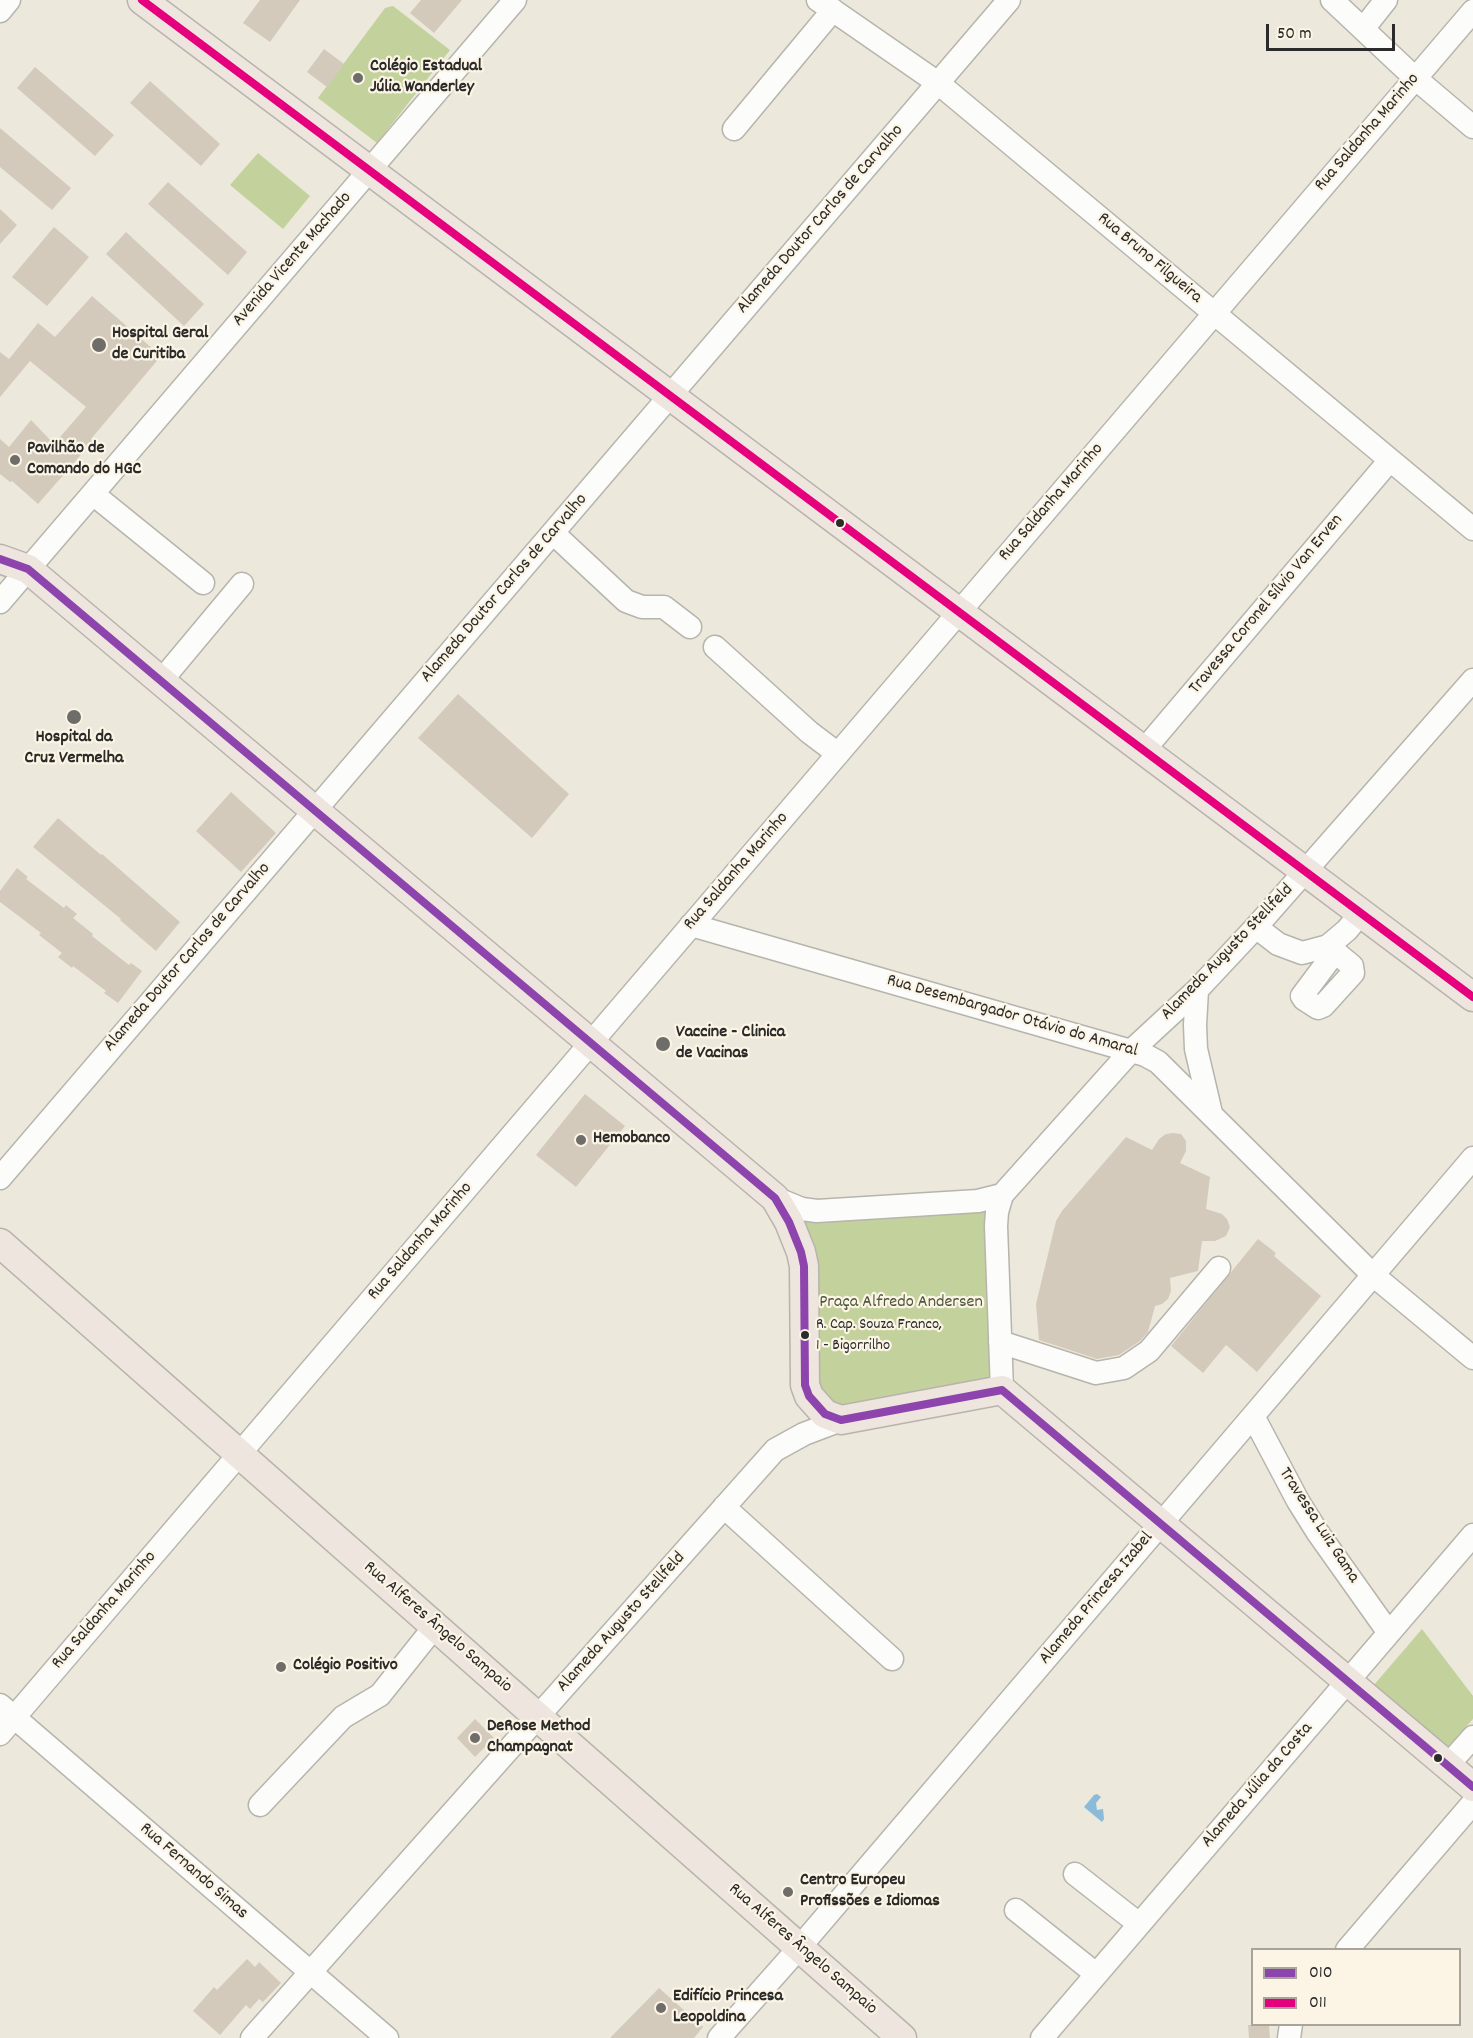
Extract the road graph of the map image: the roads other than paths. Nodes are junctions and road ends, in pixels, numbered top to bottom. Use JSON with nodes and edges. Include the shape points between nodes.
{"nodes":[{"id":1,"x":9,"y":0,"type":"edge"},
{"id":2,"x":142,"y":0,"type":"edge"},
{"id":3,"x":515,"y":0,"type":"edge"},
{"id":4,"x":1009,"y":0,"type":"edge"},
{"id":5,"x":1332,"y":0,"type":"edge"},
{"id":6,"x":1386,"y":0,"type":"edge"},
{"id":7,"x":825,"y":5,"type":"edge"},
{"id":8,"x":0,"y":11,"type":"edge"},
{"id":9,"x":1473,"y":11,"type":"edge"},
{"id":10,"x":1363,"y":29,"type":"junction"},
{"id":11,"x":1415,"y":78,"type":"junction"},
{"id":12,"x":938,"y":83,"type":"junction"},
{"id":13,"x":1473,"y":127,"type":"edge"},
{"id":14,"x":734,"y":129,"type":"dead end"},
{"id":15,"x":369,"y":170,"type":"junction"},
{"id":16,"x":1214,"y":314,"type":"junction"},
{"id":17,"x":670,"y":396,"type":"junction"},
{"id":18,"x":1390,"y":460,"type":"junction"},
{"id":19,"x":93,"y":494,"type":"junction"},
{"id":20,"x":1473,"y":529,"type":"edge"},
{"id":21,"x":553,"y":533,"type":"junction"},
{"id":22,"x":0,"y":546,"type":"edge"},
{"id":23,"x":0,"y":559,"type":"edge"},
{"id":24,"x":28,"y":569,"type":"junction"},
{"id":25,"x":203,"y":583,"type":"dead end"},
{"id":26,"x":242,"y":584,"type":"dead end"},
{"id":27,"x":0,"y":602,"type":"edge"},
{"id":28,"x":959,"y":612,"type":"junction"},
{"id":29,"x":690,"y":627,"type":"dead end"},
{"id":30,"x":715,"y":647,"type":"dead end"},
{"id":31,"x":1473,"y":680,"type":"edge"},
{"id":32,"x":161,"y":681,"type":"junction"},
{"id":33,"x":1144,"y":750,"type":"junction"},
{"id":34,"x":838,"y":754,"type":"junction"},
{"id":35,"x":315,"y":811,"type":"junction"},
{"id":36,"x":1305,"y":872,"type":"junction"},
{"id":37,"x":1361,"y":913,"type":"junction"},
{"id":38,"x":691,"y":925,"type":"junction"},
{"id":39,"x":1256,"y":927,"type":"junction"},
{"id":40,"x":1332,"y":949,"type":"junction"},
{"id":41,"x":1302,"y":953,"type":"junction"},
{"id":42,"x":1197,"y":990,"type":"junction"},
{"id":43,"x":1473,"y":997,"type":"edge"},
{"id":44,"x":590,"y":1043,"type":"junction"},
{"id":45,"x":1131,"y":1051,"type":"junction"},
{"id":46,"x":1211,"y":1113,"type":"junction"},
{"id":47,"x":1473,"y":1158,"type":"edge"},
{"id":48,"x":0,"y":1178,"type":"edge"},
{"id":49,"x":1002,"y":1195,"type":"junction"},
{"id":50,"x":775,"y":1198,"type":"junction"},
{"id":51,"x":0,"y":1243,"type":"edge"},
{"id":52,"x":1219,"y":1268,"type":"dead end"},
{"id":53,"x":1373,"y":1275,"type":"junction"},
{"id":54,"x":1000,"y":1342,"type":"junction"},
{"id":55,"x":1473,"y":1358,"type":"edge"},
{"id":56,"x":1002,"y":1390,"type":"junction"},
{"id":57,"x":1253,"y":1416,"type":"junction"},
{"id":58,"x":841,"y":1420,"type":"junction"},
{"id":59,"x":239,"y":1454,"type":"junction"},
{"id":60,"x":724,"y":1507,"type":"junction"},
{"id":61,"x":1161,"y":1524,"type":"junction"},
{"id":62,"x":1473,"y":1534,"type":"edge"},
{"id":63,"x":435,"y":1626,"type":"junction"},
{"id":64,"x":1389,"y":1633,"type":"junction"},
{"id":65,"x":892,"y":1659,"type":"dead end"},
{"id":66,"x":1348,"y":1681,"type":"junction"},
{"id":67,"x":538,"y":1717,"type":"junction"},
{"id":68,"x":5,"y":1719,"type":"edge"},
{"id":69,"x":1473,"y":1737,"type":"edge"},
{"id":70,"x":1448,"y":1765,"type":"junction"},
{"id":71,"x":1473,"y":1786,"type":"edge"},
{"id":72,"x":1473,"y":1803,"type":"edge"},
{"id":73,"x":260,"y":1805,"type":"dead end"},
{"id":74,"x":1075,"y":1874,"type":"dead end"},
{"id":75,"x":1016,"y":1910,"type":"dead end"},
{"id":76,"x":1139,"y":1924,"type":"junction"},
{"id":77,"x":799,"y":1948,"type":"junction"},
{"id":78,"x":1349,"y":1948,"type":"edge"},
{"id":79,"x":310,"y":1972,"type":"junction"},
{"id":80,"x":1096,"y":1974,"type":"junction"},
{"id":81,"x":252,"y":2038,"type":"edge"},
{"id":82,"x":387,"y":2038,"type":"edge"},
{"id":83,"x":719,"y":2038,"type":"edge"},
{"id":84,"x":902,"y":2038,"type":"edge"},
{"id":85,"x":1042,"y":2038,"type":"edge"}],
"edges":[{"from":1,"to":8,"type":"street"},
{"from":2,"to":15,"type":"main road"},
{"from":3,"to":15,"type":"street","name":"Avenida Vicente Machado"},
{"from":4,"to":12,"type":"street","name":"Alameda Doutor Carlos de Carvalho"},
{"from":5,"to":10,"type":"street"},
{"from":6,"to":10,"type":"street"},
{"from":7,"to":12,"type":"street","name":"Rua Bruno Filgueira"},
{"from":7,"to":14,"type":"street"},
{"from":9,"to":11,"type":"street","name":"Rua Saldanha Marinho"},
{"from":10,"to":11,"type":"street"},
{"from":11,"to":13,"type":"street"},
{"from":11,"to":16,"type":"street","name":"Rua Saldanha Marinho"},
{"from":12,"to":16,"type":"street","name":"Rua Bruno Filgueira"},
{"from":12,"to":17,"type":"street","name":"Alameda Doutor Carlos de Carvalho"},
{"from":15,"to":17,"type":"main road"},
{"from":15,"to":19,"type":"street","name":"Avenida Vicente Machado"},
{"from":16,"to":18,"type":"street","name":"Rua Bruno Filgueira"},
{"from":16,"to":28,"type":"street","name":"Rua Saldanha Marinho"},
{"from":17,"to":21,"type":"street","name":"Alameda Doutor Carlos de Carvalho"},
{"from":17,"to":28,"type":"main road"},
{"from":18,"to":20,"type":"street","name":"Rua Bruno Filgueira"},
{"from":18,"to":33,"type":"street","name":"Travessa Coronel Sílvio Van Erven"},
{"from":19,"to":24,"type":"street","name":"Avenida Vicente Machado"},
{"from":19,"to":25,"type":"street"},
{"from":21,"to":29,"type":"street","via":[[626,601],[642,607],[664,607]]},
{"from":21,"to":35,"type":"street","name":"Alameda Doutor Carlos de Carvalho"},
{"from":22,"to":24,"type":"street"},
{"from":23,"to":24,"type":"main road"},
{"from":24,"to":27,"type":"street","name":"Avenida Vicente Machado"},
{"from":24,"to":32,"type":"main road"},
{"from":26,"to":32,"type":"street"},
{"from":28,"to":33,"type":"main road"},
{"from":28,"to":34,"type":"street","name":"Rua Saldanha Marinho"},
{"from":30,"to":34,"type":"street"},
{"from":31,"to":36,"type":"street","name":"Alameda Augusto Stellfeld"},
{"from":32,"to":35,"type":"main road"},
{"from":33,"to":36,"type":"main road"},
{"from":34,"to":38,"type":"street","name":"Rua Saldanha Marinho"},
{"from":35,"to":44,"type":"main road"},
{"from":35,"to":48,"type":"street","name":"Alameda Doutor Carlos de Carvalho"},
{"from":36,"to":37,"type":"main road"},
{"from":36,"to":39,"type":"street","name":"Alameda Augusto Stellfeld"},
{"from":37,"to":40,"type":"street"},
{"from":37,"to":43,"type":"main road"},
{"from":38,"to":44,"type":"street","name":"Rua Saldanha Marinho"},
{"from":38,"to":45,"type":"street","name":"Rua Desembargador Otávio do Amaral"},
{"from":39,"to":41,"type":"street","via":[[1278,944]]},
{"from":39,"to":42,"type":"street","name":"Alameda Augusto Stellfeld"},
{"from":40,"to":41,"type":"street"},
{"from":40,"to":41,"type":"street","via":[[1352,966],[1353,973],[1317,1008],[1302,996],[1315,979]]},
{"from":42,"to":45,"type":"street","name":"Alameda Augusto Stellfeld"},
{"from":42,"to":46,"type":"street","via":[[1196,1049]]},
{"from":44,"to":50,"type":"main road"},
{"from":44,"to":59,"type":"street","name":"Rua Saldanha Marinho"},
{"from":45,"to":46,"type":"street","name":"Rua Desembargador Otávio do Amaral","via":[[1158,1062]]},
{"from":45,"to":49,"type":"street","name":"Alameda Augusto Stellfeld"},
{"from":46,"to":53,"type":"street","name":"Rua Desembargador Otávio do Amaral"},
{"from":47,"to":53,"type":"street","name":"Alameda Princesa Izabel"},
{"from":49,"to":50,"type":"street","via":[[978,1201],[817,1211]]},
{"from":49,"to":54,"type":"street","via":[[996,1226]]},
{"from":50,"to":58,"type":"main road","via":[[796,1237],[804,1266],[805,1385],[825,1414]]},
{"from":51,"to":59,"type":"main road","name":"Rua Alferes Ângelo Sampaio"},
{"from":52,"to":54,"type":"street","via":[[1149,1352],[1124,1368],[1096,1373]]},
{"from":53,"to":55,"type":"street","name":"Rua Desembargador Otávio do Amaral"},
{"from":53,"to":57,"type":"street","name":"Alameda Princesa Izabel"},
{"from":54,"to":56,"type":"street"},
{"from":56,"to":58,"type":"main road"},
{"from":56,"to":61,"type":"main road"},
{"from":57,"to":61,"type":"street","name":"Alameda Princesa Izabel"},
{"from":57,"to":64,"type":"street","name":"Travessa Luiz Gama","via":[[1303,1509]]},
{"from":58,"to":60,"type":"street","name":"Alameda Augusto Stellfeld","via":[[776,1450]]},
{"from":59,"to":63,"type":"main road","name":"Rua Alferes Ângelo Sampaio"},
{"from":59,"to":68,"type":"street","name":"Rua Saldanha Marinho"},
{"from":60,"to":65,"type":"street"},
{"from":60,"to":67,"type":"street","name":"Alameda Augusto Stellfeld"},
{"from":61,"to":66,"type":"main road"},
{"from":61,"to":77,"type":"street","name":"Alameda Princesa Izabel"},
{"from":62,"to":64,"type":"street","name":"Alameda Júlia da Costa"},
{"from":63,"to":67,"type":"main road","name":"Rua Alferes Ângelo Sampaio"},
{"from":63,"to":73,"type":"street","via":[[380,1695],[343,1717]]},
{"from":64,"to":66,"type":"street","name":"Alameda Júlia da Costa"},
{"from":66,"to":70,"type":"main road"},
{"from":66,"to":76,"type":"street","name":"Alameda Júlia da Costa"},
{"from":67,"to":77,"type":"main road","name":"Rua Alferes Ângelo Sampaio"},
{"from":67,"to":79,"type":"street","name":"Alameda Augusto Stellfeld"},
{"from":68,"to":79,"type":"street","name":"Rua Fernando Simas"},
{"from":69,"to":70,"type":"street"},
{"from":70,"to":71,"type":"main road"},
{"from":72,"to":78,"type":"street"},
{"from":74,"to":76,"type":"street"},
{"from":75,"to":80,"type":"street"},
{"from":76,"to":80,"type":"street","name":"Alameda Júlia da Costa"},
{"from":77,"to":83,"type":"street","name":"Alameda Princesa Izabel"},
{"from":77,"to":84,"type":"main road","name":"Rua Alferes Ângelo Sampaio"},
{"from":79,"to":81,"type":"street","name":"Alameda Augusto Stellfeld"},
{"from":79,"to":82,"type":"street","name":"Rua Fernando Simas"},
{"from":80,"to":85,"type":"street","name":"Alameda Júlia da Costa"}]}
